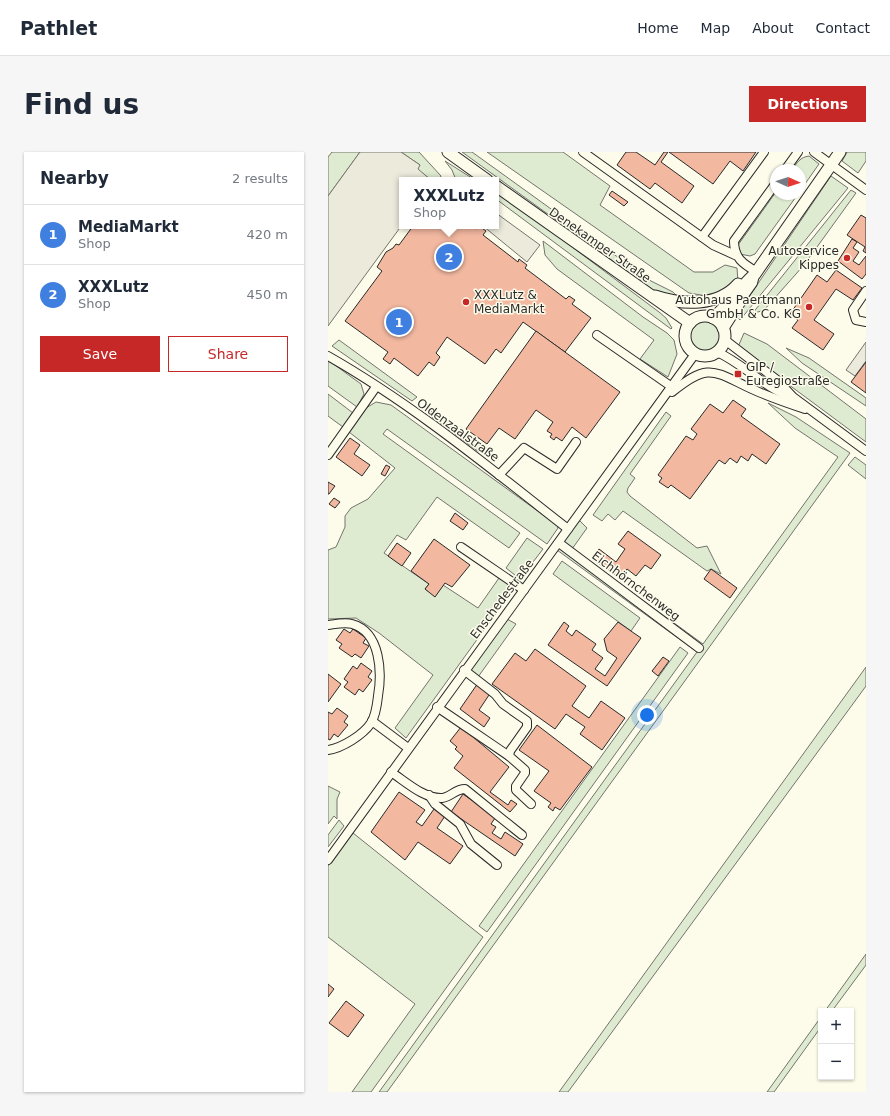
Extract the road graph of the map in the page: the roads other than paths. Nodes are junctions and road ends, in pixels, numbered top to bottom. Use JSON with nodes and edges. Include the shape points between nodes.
{"nodes":[{"id":1,"x":448,"y":152,"type":"edge"},
{"id":2,"x":583,"y":152,"type":"edge"},
{"id":3,"x":764,"y":152,"type":"edge"},
{"id":4,"x":798,"y":152,"type":"edge"},
{"id":5,"x":814,"y":152,"type":"edge"},
{"id":6,"x":840,"y":152,"type":"edge"},
{"id":7,"x":789,"y":164,"type":"edge"},
{"id":8,"x":831,"y":164,"type":"junction"},
{"id":9,"x":483,"y":177,"type":"edge"},
{"id":10,"x":499,"y":188,"type":"edge"},
{"id":11,"x":866,"y":190,"type":"edge"},
{"id":12,"x":770,"y":191,"type":"edge"},
{"id":13,"x":702,"y":237,"type":"junction"},
{"id":14,"x":736,"y":255,"type":"junction"},
{"id":15,"x":756,"y":273,"type":"junction"},
{"id":16,"x":866,"y":291,"type":"edge"},
{"id":17,"x":643,"y":292,"type":"junction"},
{"id":18,"x":741,"y":300,"type":"joint"},
{"id":19,"x":713,"y":318,"type":"junction"},
{"id":20,"x":866,"y":322,"type":"edge"},
{"id":21,"x":690,"y":323,"type":"junction"},
{"id":22,"x":723,"y":328,"type":"junction"},
{"id":23,"x":597,"y":335,"type":"dead end"},
{"id":24,"x":725,"y":340,"type":"junction"},
{"id":25,"x":717,"y":352,"type":"junction"},
{"id":26,"x":695,"y":354,"type":"junction"},
{"id":27,"x":328,"y":356,"type":"edge"},
{"id":28,"x":376,"y":387,"type":"junction"},
{"id":29,"x":672,"y":387,"type":"junction"},
{"id":30,"x":793,"y":397,"type":"junction"},
{"id":31,"x":662,"y":400,"type":"junction"},
{"id":32,"x":812,"y":411,"type":"junction"},
{"id":33,"x":576,"y":442,"type":"dead end"},
{"id":34,"x":866,"y":451,"type":"edge"},
{"id":35,"x":328,"y":455,"type":"edge"},
{"id":36,"x":499,"y":475,"type":"junction"},
{"id":37,"x":568,"y":530,"type":"junction"},
{"id":38,"x":559,"y":543,"type":"junction"},
{"id":39,"x":461,"y":547,"type":"dead end"},
{"id":40,"x":524,"y":590,"type":"junction"},
{"id":41,"x":328,"y":625,"type":"edge"},
{"id":42,"x":699,"y":648,"type":"dead end"},
{"id":43,"x":464,"y":670,"type":"junction"},
{"id":44,"x":437,"y":707,"type":"junction"},
{"id":45,"x":372,"y":721,"type":"junction"},
{"id":46,"x":408,"y":748,"type":"junction"},
{"id":47,"x":328,"y":750,"type":"edge"},
{"id":48,"x":509,"y":756,"type":"junction"},
{"id":49,"x":391,"y":772,"type":"junction"},
{"id":50,"x":429,"y":795,"type":"junction"},
{"id":51,"x":531,"y":804,"type":"dead end"},
{"id":52,"x":522,"y":835,"type":"dead end"},
{"id":53,"x":328,"y":860,"type":"edge"},
{"id":54,"x":497,"y":865,"type":"dead end"}],
"edges":[{"from":1,"to":9,"type":"main road"},
{"from":2,"to":13,"type":"street"},
{"from":3,"to":13,"type":"street"},
{"from":4,"to":7,"type":"street"},
{"from":5,"to":8,"type":"street"},
{"from":6,"to":8,"type":"main road"},
{"from":8,"to":11,"type":"street"},
{"from":8,"to":15,"type":"main road"},
{"from":10,"to":17,"type":"main road","name":"Denekamper Straße"},
{"from":12,"to":14,"type":"street","via":[[734,242]]},
{"from":13,"to":14,"type":"street"},
{"from":14,"to":15,"type":"street","via":[[744,265]]},
{"from":15,"to":17,"type":"main road","via":[[741,280],[725,294],[708,301],[671,300]]},
{"from":15,"to":18,"type":"street","via":[[753,283]]},
{"from":15,"to":19,"type":"main road"},
{"from":16,"to":20,"type":"street","via":[[853,310],[856,320]]},
{"from":17,"to":21,"type":"main road","name":"Denekamper Straße"},
{"from":18,"to":22,"type":"main road"},
{"from":19,"to":21,"type":"main road","via":[[698,317]]},
{"from":19,"to":22,"type":"main road"},
{"from":21,"to":26,"type":"main road","via":[[685,340]]},
{"from":22,"to":24,"type":"main road"},
{"from":23,"to":29,"type":"street"},
{"from":24,"to":25,"type":"main road"},
{"from":24,"to":30,"type":"street","via":[[777,380]]},
{"from":25,"to":26,"type":"main road","via":[[706,356]]},
{"from":25,"to":30,"type":"street","via":[[774,389]]},
{"from":26,"to":29,"type":"street","name":"Enschedestraße"},
{"from":27,"to":28,"type":"street","name":"Oldenzaalstraße"},
{"from":28,"to":35,"type":"street"},
{"from":28,"to":36,"type":"street","name":"Oldenzaalstraße"},
{"from":29,"to":31,"type":"street","name":"Enschedestraße"},
{"from":30,"to":32,"type":"street"},
{"from":31,"to":32,"type":"street","via":[[690,377],[708,372],[718,373],[753,390]]},
{"from":31,"to":37,"type":"street","name":"Enschedestraße"},
{"from":32,"to":34,"type":"street"},
{"from":33,"to":36,"type":"street","via":[[557,469],[524,448]]},
{"from":36,"to":37,"type":"street","name":"Oldenzaalstraße"},
{"from":37,"to":38,"type":"street","name":"Enschedestraße"},
{"from":38,"to":40,"type":"street","name":"Enschedestraße"},
{"from":38,"to":42,"type":"street","name":"Eichhörnchenweg"},
{"from":39,"to":40,"type":"street"},
{"from":40,"to":43,"type":"street","name":"Enschedestraße"},
{"from":41,"to":45,"type":"street","via":[[353,624],[374,643],[381,680]]},
{"from":43,"to":44,"type":"street","name":"Enschedestraße"},
{"from":43,"to":48,"type":"street","via":[[527,721],[527,727]]},
{"from":44,"to":46,"type":"street","name":"Enschedestraße"},
{"from":44,"to":48,"type":"street"},
{"from":45,"to":46,"type":"street"},
{"from":45,"to":47,"type":"street","via":[[367,728],[345,744]]},
{"from":46,"to":49,"type":"street","name":"Enschedestraße"},
{"from":48,"to":51,"type":"street","via":[[525,770],[526,773],[516,786],[516,790]]},
{"from":49,"to":50,"type":"street"},
{"from":49,"to":53,"type":"street","name":"Enschedestraße"},
{"from":50,"to":52,"type":"street","via":[[441,798],[459,790],[466,790]]},
{"from":50,"to":54,"type":"street","via":[[435,804],[460,824],[471,844]]}]}
